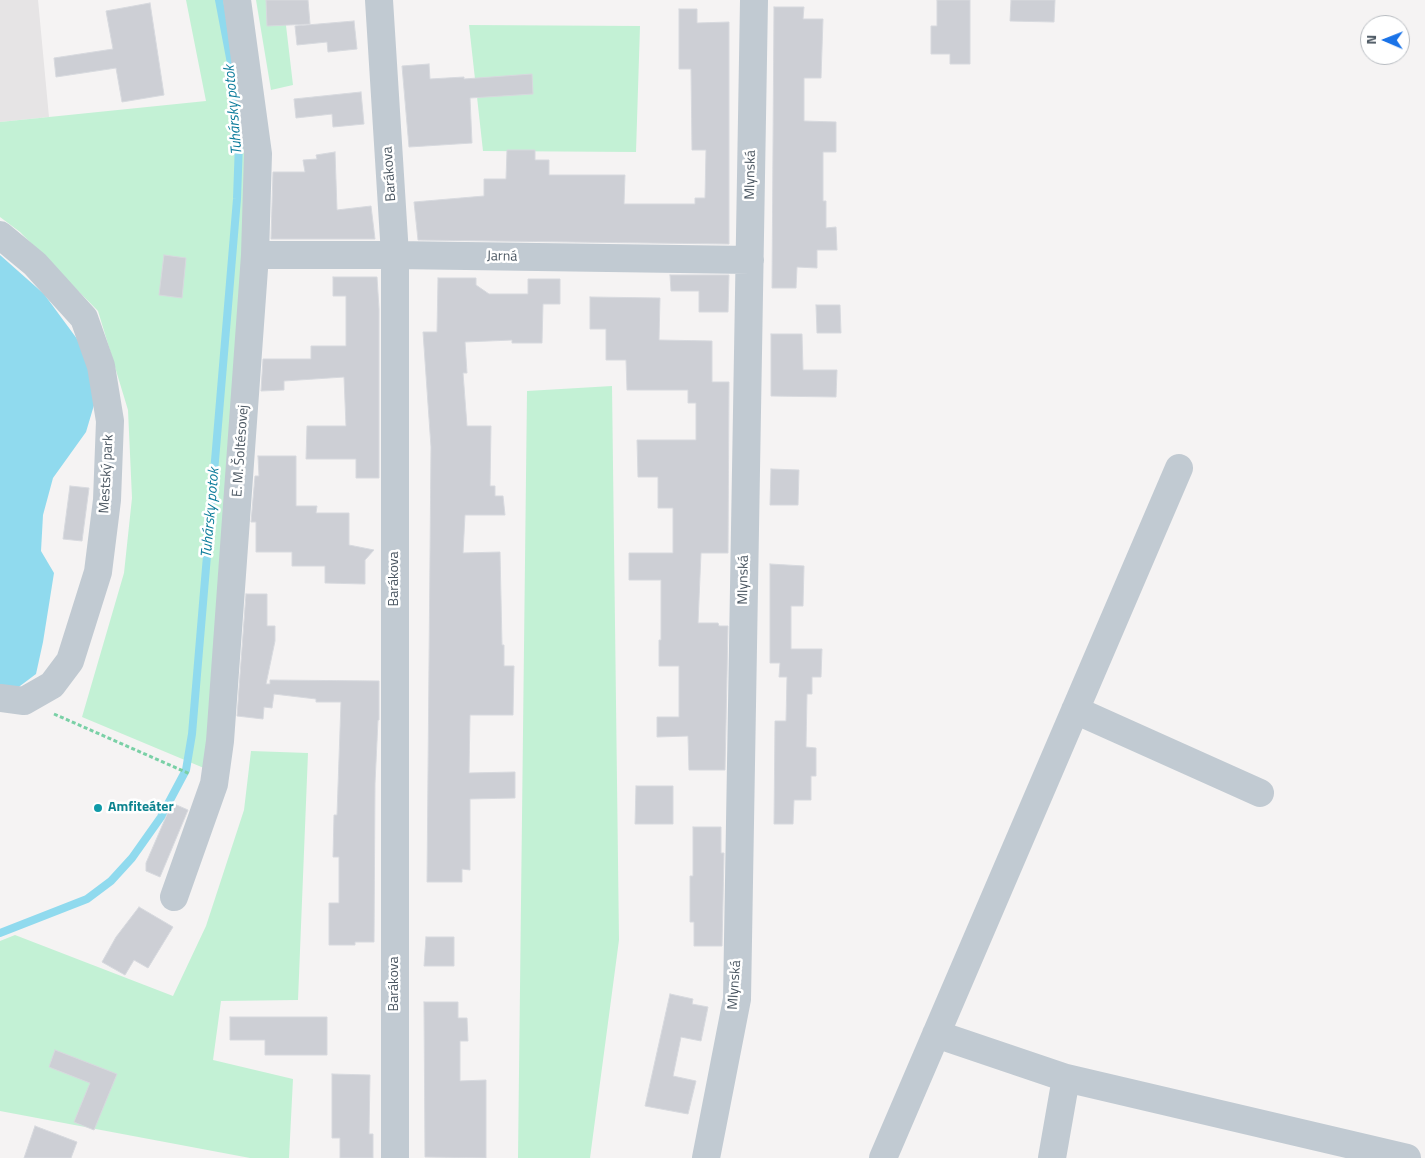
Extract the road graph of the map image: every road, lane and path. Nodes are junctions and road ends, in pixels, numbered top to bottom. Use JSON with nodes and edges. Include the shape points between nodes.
{"nodes":[{"id":1,"x":238,"y":0,"type":"edge"},
{"id":2,"x":379,"y":0,"type":"edge"},
{"id":3,"x":754,"y":0,"type":"edge"},
{"id":4,"x":0,"y":236,"type":"edge"},
{"id":5,"x":395,"y":255,"type":"junction"},
{"id":6,"x":255,"y":256,"type":"junction"},
{"id":7,"x":750,"y":260,"type":"junction"},
{"id":8,"x":1179,"y":468,"type":"dead end"},
{"id":9,"x":12,"y":699,"type":"edge"},
{"id":10,"x":1075,"y":710,"type":"junction"},
{"id":11,"x":194,"y":776,"type":"dead end"},
{"id":12,"x":1260,"y":793,"type":"dead end"},
{"id":13,"x":174,"y":897,"type":"dead end"},
{"id":14,"x":936,"y":1034,"type":"junction"},
{"id":15,"x":1066,"y":1078,"type":"junction"},
{"id":16,"x":395,"y":1158,"type":"edge"},
{"id":17,"x":706,"y":1158,"type":"edge"},
{"id":18,"x":883,"y":1158,"type":"edge"},
{"id":19,"x":1052,"y":1158,"type":"edge"},
{"id":20,"x":1407,"y":1158,"type":"edge"}],
"edges":[{"from":1,"to":6,"type":"street","name":"E. M. Šoltésovej","via":[[258,154]]},
{"from":2,"to":5,"type":"street","name":"Barákova"},
{"from":3,"to":7,"type":"street","name":"Mlynská"},
{"from":4,"to":9,"type":"street","name":"Mestský park","via":[[35,264],[84,318],[101,366],[110,421],[107,500],[98,572],[70,661],[52,685]]},
{"from":5,"to":6,"type":"street","name":"Jarná"},
{"from":5,"to":7,"type":"street","name":"Jarná"},
{"from":5,"to":16,"type":"street","name":"Barákova"},
{"from":6,"to":13,"type":"street","name":"E. M. Šoltésovej","via":[[220,741],[214,784]]},
{"from":7,"to":17,"type":"street","name":"Mlynská","via":[[736,999]]},
{"from":8,"to":10,"type":"street"},
{"from":9,"to":11,"type":"path"},
{"from":10,"to":12,"type":"street"},
{"from":10,"to":14,"type":"street"},
{"from":14,"to":15,"type":"street"},
{"from":14,"to":18,"type":"street"},
{"from":15,"to":19,"type":"street"},
{"from":15,"to":20,"type":"street"}]}
